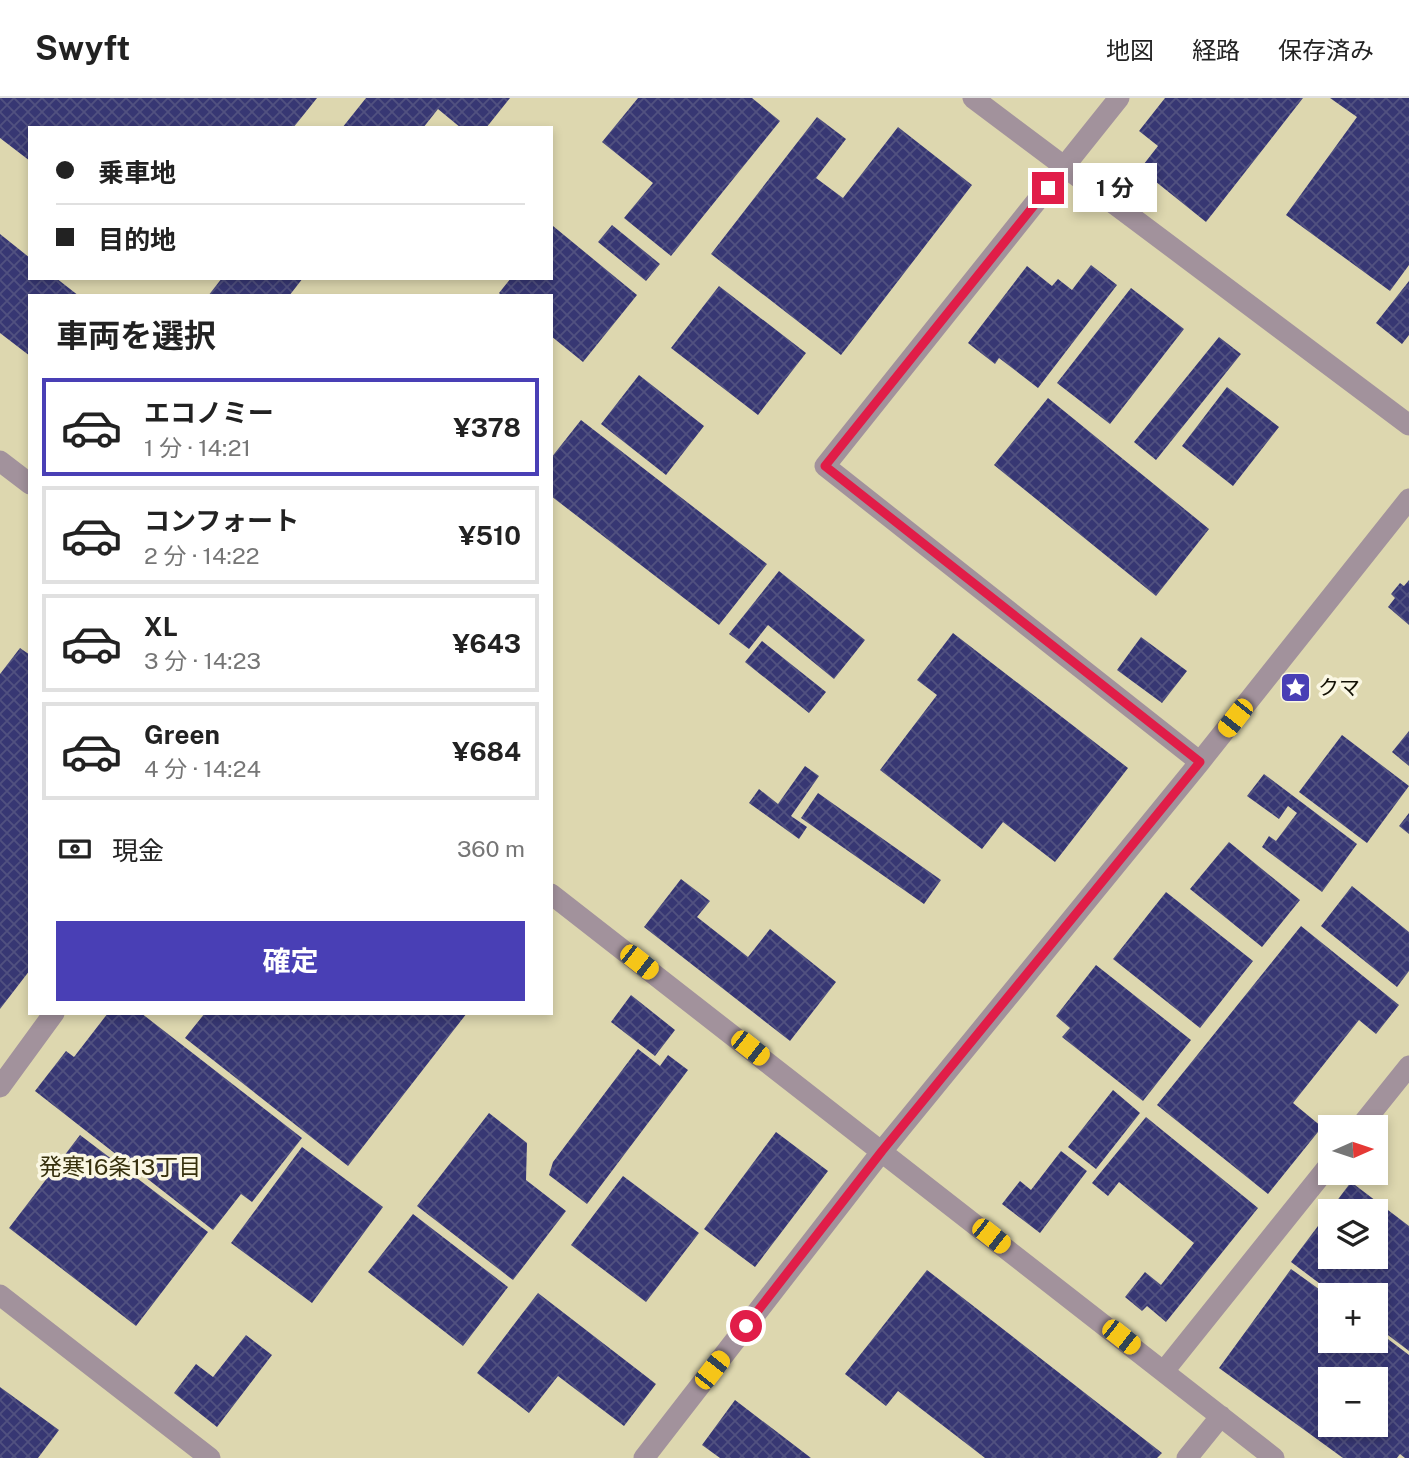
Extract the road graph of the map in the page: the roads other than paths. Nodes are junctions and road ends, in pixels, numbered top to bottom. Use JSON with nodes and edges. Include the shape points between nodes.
{"nodes":[{"id":1,"x":973,"y":98,"type":"edge"},
{"id":2,"x":1119,"y":98,"type":"edge"},
{"id":3,"x":1065,"y":166,"type":"junction"},
{"id":4,"x":1409,"y":425,"type":"edge"},
{"id":5,"x":0,"y":461,"type":"edge"},
{"id":6,"x":28,"y":482,"type":"edge"},
{"id":7,"x":1409,"y":499,"type":"edge"},
{"id":8,"x":1200,"y":762,"type":"junction"},
{"id":9,"x":553,"y":896,"type":"edge"},
{"id":10,"x":53,"y":1015,"type":"edge"},
{"id":11,"x":1409,"y":1066,"type":"edge"},
{"id":12,"x":0,"y":1087,"type":"edge"},
{"id":13,"x":1370,"y":1115,"type":"edge"},
{"id":14,"x":882,"y":1151,"type":"junction"},
{"id":15,"x":1318,"y":1179,"type":"edge"},
{"id":16,"x":0,"y":1295,"type":"edge"},
{"id":17,"x":1164,"y":1371,"type":"junction"},
{"id":18,"x":1221,"y":1416,"type":"junction"},
{"id":19,"x":210,"y":1458,"type":"edge"},
{"id":20,"x":644,"y":1458,"type":"edge"},
{"id":21,"x":1187,"y":1458,"type":"edge"},
{"id":22,"x":1274,"y":1458,"type":"edge"}],
"edges":[{"from":1,"to":3,"type":"street"},
{"from":2,"to":3,"type":"street"},
{"from":3,"to":4,"type":"street"},
{"from":3,"to":8,"type":"street","via":[[825,466]]},
{"from":5,"to":6,"type":"street"},
{"from":7,"to":8,"type":"street"},
{"from":8,"to":14,"type":"street"},
{"from":9,"to":14,"type":"street"},
{"from":10,"to":12,"type":"street"},
{"from":11,"to":13,"type":"street"},
{"from":14,"to":17,"type":"street"},
{"from":14,"to":20,"type":"street"},
{"from":15,"to":17,"type":"street"},
{"from":16,"to":19,"type":"street"},
{"from":17,"to":18,"type":"street"},
{"from":18,"to":21,"type":"street"},
{"from":18,"to":22,"type":"street"}]}
